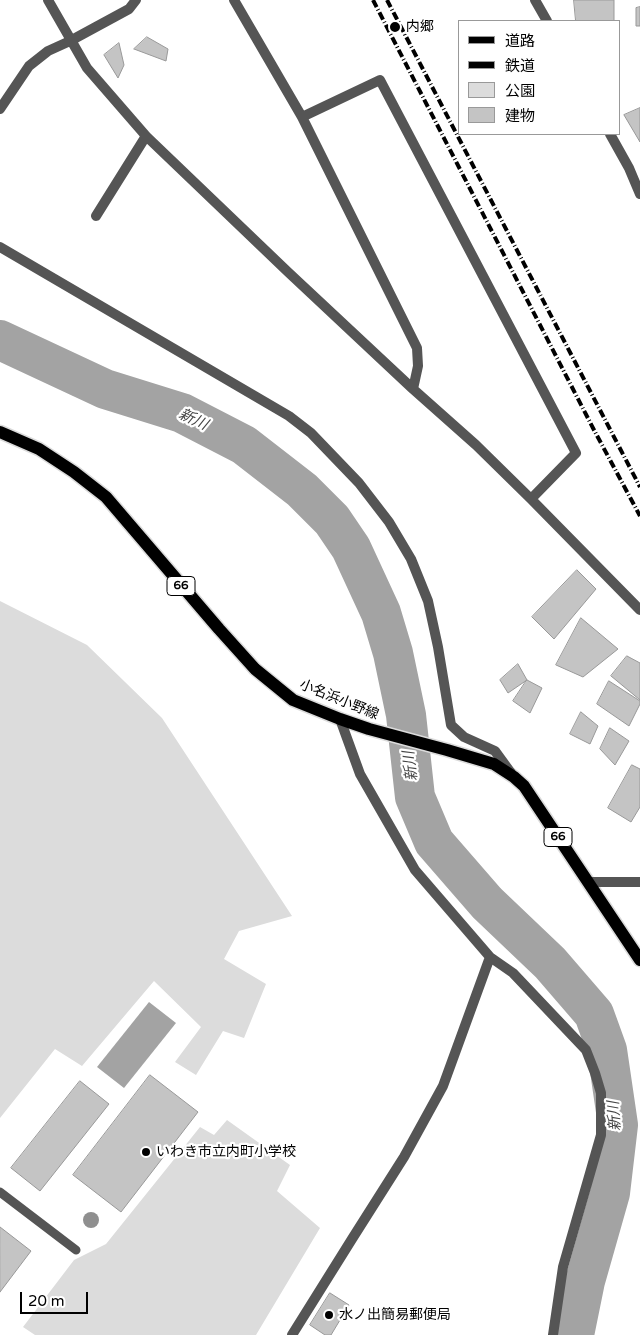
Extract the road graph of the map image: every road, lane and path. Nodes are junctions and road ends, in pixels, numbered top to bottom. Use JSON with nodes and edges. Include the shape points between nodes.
{"nodes":[{"id":1,"x":48,"y":0,"type":"edge"},
{"id":2,"x":136,"y":0,"type":"edge"},
{"id":3,"x":234,"y":0,"type":"edge"},
{"id":4,"x":536,"y":0,"type":"edge"},
{"id":5,"x":546,"y":20,"type":"edge"},
{"id":6,"x":70,"y":41,"type":"junction"},
{"id":7,"x":0,"y":109,"type":"edge"},
{"id":8,"x":302,"y":118,"type":"junction"},
{"id":9,"x":611,"y":135,"type":"edge"},
{"id":10,"x":146,"y":136,"type":"junction"},
{"id":11,"x":640,"y":194,"type":"edge"},
{"id":12,"x":96,"y":216,"type":"dead end"},
{"id":13,"x":0,"y":247,"type":"edge"},
{"id":14,"x":413,"y":389,"type":"junction"},
{"id":15,"x":0,"y":432,"type":"edge"},
{"id":16,"x":531,"y":499,"type":"junction"},
{"id":17,"x":640,"y":610,"type":"edge"},
{"id":18,"x":340,"y":720,"type":"junction"},
{"id":19,"x":514,"y":777,"type":"junction"},
{"id":20,"x":588,"y":882,"type":"junction"},
{"id":21,"x":640,"y":882,"type":"edge"},
{"id":22,"x":490,"y":957,"type":"junction"},
{"id":23,"x":640,"y":960,"type":"edge"},
{"id":24,"x":0,"y":1192,"type":"edge"},
{"id":25,"x":76,"y":1250,"type":"dead end"},
{"id":26,"x":292,"y":1335,"type":"edge"},
{"id":27,"x":553,"y":1335,"type":"edge"}],
"edges":[{"from":1,"to":6,"type":"street"},
{"from":2,"to":6,"type":"street","via":[[129,10]]},
{"from":3,"to":8,"type":"street"},
{"from":4,"to":5,"type":"street"},
{"from":6,"to":7,"type":"street","via":[[48,51],[29,66]]},
{"from":6,"to":10,"type":"street","via":[[86,68]]},
{"from":8,"to":14,"type":"street","via":[[417,348],[418,366]]},
{"from":8,"to":16,"type":"street","via":[[380,80],[576,453]]},
{"from":9,"to":11,"type":"street"},
{"from":10,"to":12,"type":"street"},
{"from":10,"to":14,"type":"street"},
{"from":13,"to":19,"type":"street","via":[[288,416],[311,433],[359,483],[389,522],[411,559],[428,601],[451,725],[464,737],[495,751]]},
{"from":14,"to":16,"type":"street"},
{"from":15,"to":18,"type":"main road","name":"小名浜小野線","number":"66","via":[[39,449],[106,497],[255,669],[293,700]]},
{"from":16,"to":17,"type":"street"},
{"from":18,"to":19,"type":"main road","name":"小名浜小野線","number":"66","via":[[494,764]]},
{"from":18,"to":22,"type":"street","via":[[360,774],[415,870]]},
{"from":19,"to":20,"type":"main road","name":"小名浜小野線","number":"66","via":[[524,786]]},
{"from":20,"to":21,"type":"street"},
{"from":20,"to":23,"type":"main road","name":"小名浜小野線","number":"66"},
{"from":22,"to":26,"type":"street","via":[[443,1086],[404,1157]]},
{"from":22,"to":27,"type":"street","via":[[513,973],[586,1050],[602,1093],[601,1135],[563,1267]]},
{"from":24,"to":25,"type":"lane"}]}
